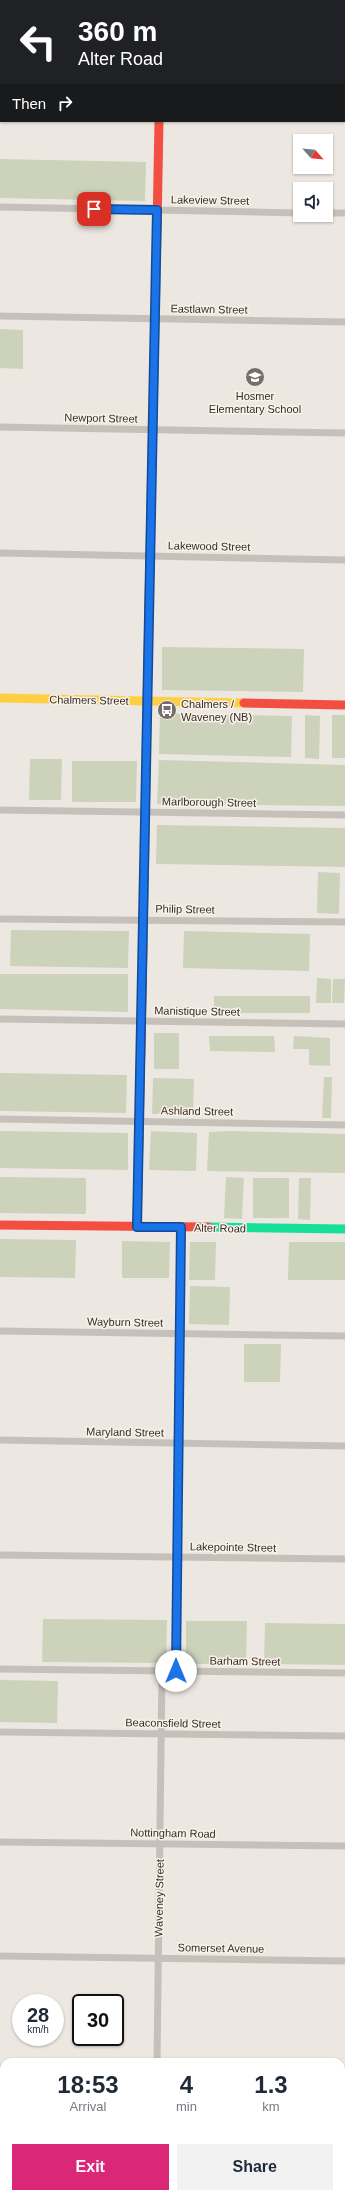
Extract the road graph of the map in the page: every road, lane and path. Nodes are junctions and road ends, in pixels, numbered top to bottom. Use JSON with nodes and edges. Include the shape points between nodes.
{"nodes":[{"id":1,"x":159,"y":122,"type":"edge"},
{"id":2,"x":0,"y":207,"type":"edge"},
{"id":3,"x":157,"y":210,"type":"junction"},
{"id":4,"x":293,"y":213,"type":"edge"},
{"id":5,"x":333,"y":213,"type":"edge"},
{"id":6,"x":345,"y":213,"type":"edge"},
{"id":7,"x":0,"y":316,"type":"edge"},
{"id":8,"x":154,"y":319,"type":"junction"},
{"id":9,"x":345,"y":322,"type":"edge"},
{"id":10,"x":0,"y":427,"type":"edge"},
{"id":11,"x":152,"y":430,"type":"junction"},
{"id":12,"x":345,"y":433,"type":"edge"},
{"id":13,"x":0,"y":553,"type":"edge"},
{"id":14,"x":150,"y":557,"type":"junction"},
{"id":15,"x":345,"y":560,"type":"edge"},
{"id":16,"x":0,"y":698,"type":"edge"},
{"id":17,"x":148,"y":701,"type":"junction"},
{"id":18,"x":345,"y":705,"type":"edge"},
{"id":19,"x":0,"y":810,"type":"edge"},
{"id":20,"x":146,"y":812,"type":"junction"},
{"id":21,"x":345,"y":815,"type":"edge"},
{"id":22,"x":0,"y":918,"type":"edge"},
{"id":23,"x":142,"y":919,"type":"junction"},
{"id":24,"x":345,"y":922,"type":"edge"},
{"id":25,"x":0,"y":1019,"type":"edge"},
{"id":26,"x":140,"y":1021,"type":"junction"},
{"id":27,"x":345,"y":1024,"type":"edge"},
{"id":28,"x":0,"y":1119,"type":"edge"},
{"id":29,"x":139,"y":1121,"type":"junction"},
{"id":30,"x":345,"y":1125,"type":"edge"},
{"id":31,"x":0,"y":1225,"type":"edge"},
{"id":32,"x":137,"y":1227,"type":"junction"},
{"id":33,"x":181,"y":1227,"type":"junction"},
{"id":34,"x":345,"y":1229,"type":"edge"},
{"id":35,"x":0,"y":1331,"type":"edge"},
{"id":36,"x":180,"y":1334,"type":"junction"},
{"id":37,"x":345,"y":1336,"type":"edge"},
{"id":38,"x":0,"y":1440,"type":"edge"},
{"id":39,"x":179,"y":1444,"type":"junction"},
{"id":40,"x":345,"y":1446,"type":"edge"},
{"id":41,"x":0,"y":1555,"type":"edge"},
{"id":42,"x":177,"y":1557,"type":"junction"},
{"id":43,"x":345,"y":1559,"type":"edge"},
{"id":44,"x":0,"y":1669,"type":"edge"},
{"id":45,"x":162,"y":1671,"type":"junction"},
{"id":46,"x":176,"y":1671,"type":"junction"},
{"id":47,"x":345,"y":1673,"type":"edge"},
{"id":48,"x":0,"y":1732,"type":"edge"},
{"id":49,"x":161,"y":1734,"type":"junction"},
{"id":50,"x":345,"y":1736,"type":"edge"},
{"id":51,"x":0,"y":1842,"type":"edge"},
{"id":52,"x":160,"y":1844,"type":"junction"},
{"id":53,"x":345,"y":1846,"type":"edge"},
{"id":54,"x":0,"y":1956,"type":"edge"},
{"id":55,"x":158,"y":1958,"type":"junction"},
{"id":56,"x":345,"y":1961,"type":"edge"},
{"id":57,"x":157,"y":2058,"type":"edge"}],
"edges":[{"from":1,"to":3,"type":"street"},
{"from":2,"to":3,"type":"street","name":"Lakeview Street"},
{"from":3,"to":4,"type":"street","name":"Lakeview Street"},
{"from":3,"to":8,"type":"street"},
{"from":5,"to":6,"type":"street"},
{"from":7,"to":8,"type":"street","name":"Eastlawn Street"},
{"from":8,"to":9,"type":"street","name":"Eastlawn Street"},
{"from":8,"to":11,"type":"street"},
{"from":10,"to":11,"type":"street","name":"Newport Street"},
{"from":11,"to":12,"type":"street","name":"Newport Street"},
{"from":11,"to":14,"type":"street"},
{"from":13,"to":14,"type":"street","name":"Lakewood Street"},
{"from":14,"to":15,"type":"street","name":"Lakewood Street"},
{"from":14,"to":17,"type":"street"},
{"from":16,"to":17,"type":"street","name":"Chalmers Street"},
{"from":17,"to":18,"type":"street","name":"Chalmers Street"},
{"from":17,"to":20,"type":"street"},
{"from":19,"to":20,"type":"street","name":"Marlborough Street"},
{"from":20,"to":21,"type":"street","name":"Marlborough Street"},
{"from":20,"to":23,"type":"street"},
{"from":22,"to":23,"type":"street","name":"Philip Street"},
{"from":23,"to":24,"type":"street","name":"Philip Street"},
{"from":23,"to":26,"type":"street"},
{"from":25,"to":26,"type":"street","name":"Manistique Street"},
{"from":26,"to":27,"type":"street","name":"Manistique Street"},
{"from":26,"to":29,"type":"street"},
{"from":28,"to":29,"type":"street","name":"Ashland Street"},
{"from":29,"to":30,"type":"street","name":"Ashland Street"},
{"from":29,"to":32,"type":"street"},
{"from":31,"to":32,"type":"street","name":"Alter Road"},
{"from":32,"to":33,"type":"street","name":"Alter Road"},
{"from":33,"to":34,"type":"street","name":"Alter Road"},
{"from":33,"to":36,"type":"street"},
{"from":35,"to":36,"type":"street","name":"Wayburn Street"},
{"from":36,"to":37,"type":"street","name":"Wayburn Street"},
{"from":36,"to":39,"type":"street"},
{"from":38,"to":39,"type":"street","name":"Maryland Street"},
{"from":39,"to":40,"type":"street","name":"Maryland Street"},
{"from":39,"to":42,"type":"street"},
{"from":41,"to":42,"type":"street","name":"Lakepointe Street"},
{"from":42,"to":43,"type":"street","name":"Lakepointe Street"},
{"from":42,"to":46,"type":"street"},
{"from":44,"to":45,"type":"street","name":"Barham Street"},
{"from":45,"to":46,"type":"street","name":"Barham Street"},
{"from":45,"to":49,"type":"street","name":"Waveney Street"},
{"from":46,"to":47,"type":"street","name":"Barham Street"},
{"from":48,"to":49,"type":"street","name":"Beaconsfield Street"},
{"from":49,"to":50,"type":"street","name":"Beaconsfield Street"},
{"from":49,"to":52,"type":"street","name":"Waveney Street"},
{"from":51,"to":52,"type":"street","name":"Nottingham Road"},
{"from":52,"to":53,"type":"street","name":"Nottingham Road"},
{"from":52,"to":55,"type":"street","name":"Waveney Street"},
{"from":54,"to":55,"type":"street","name":"Somerset Avenue"},
{"from":55,"to":56,"type":"street","name":"Somerset Avenue"},
{"from":55,"to":57,"type":"street","name":"Waveney Street"}]}
